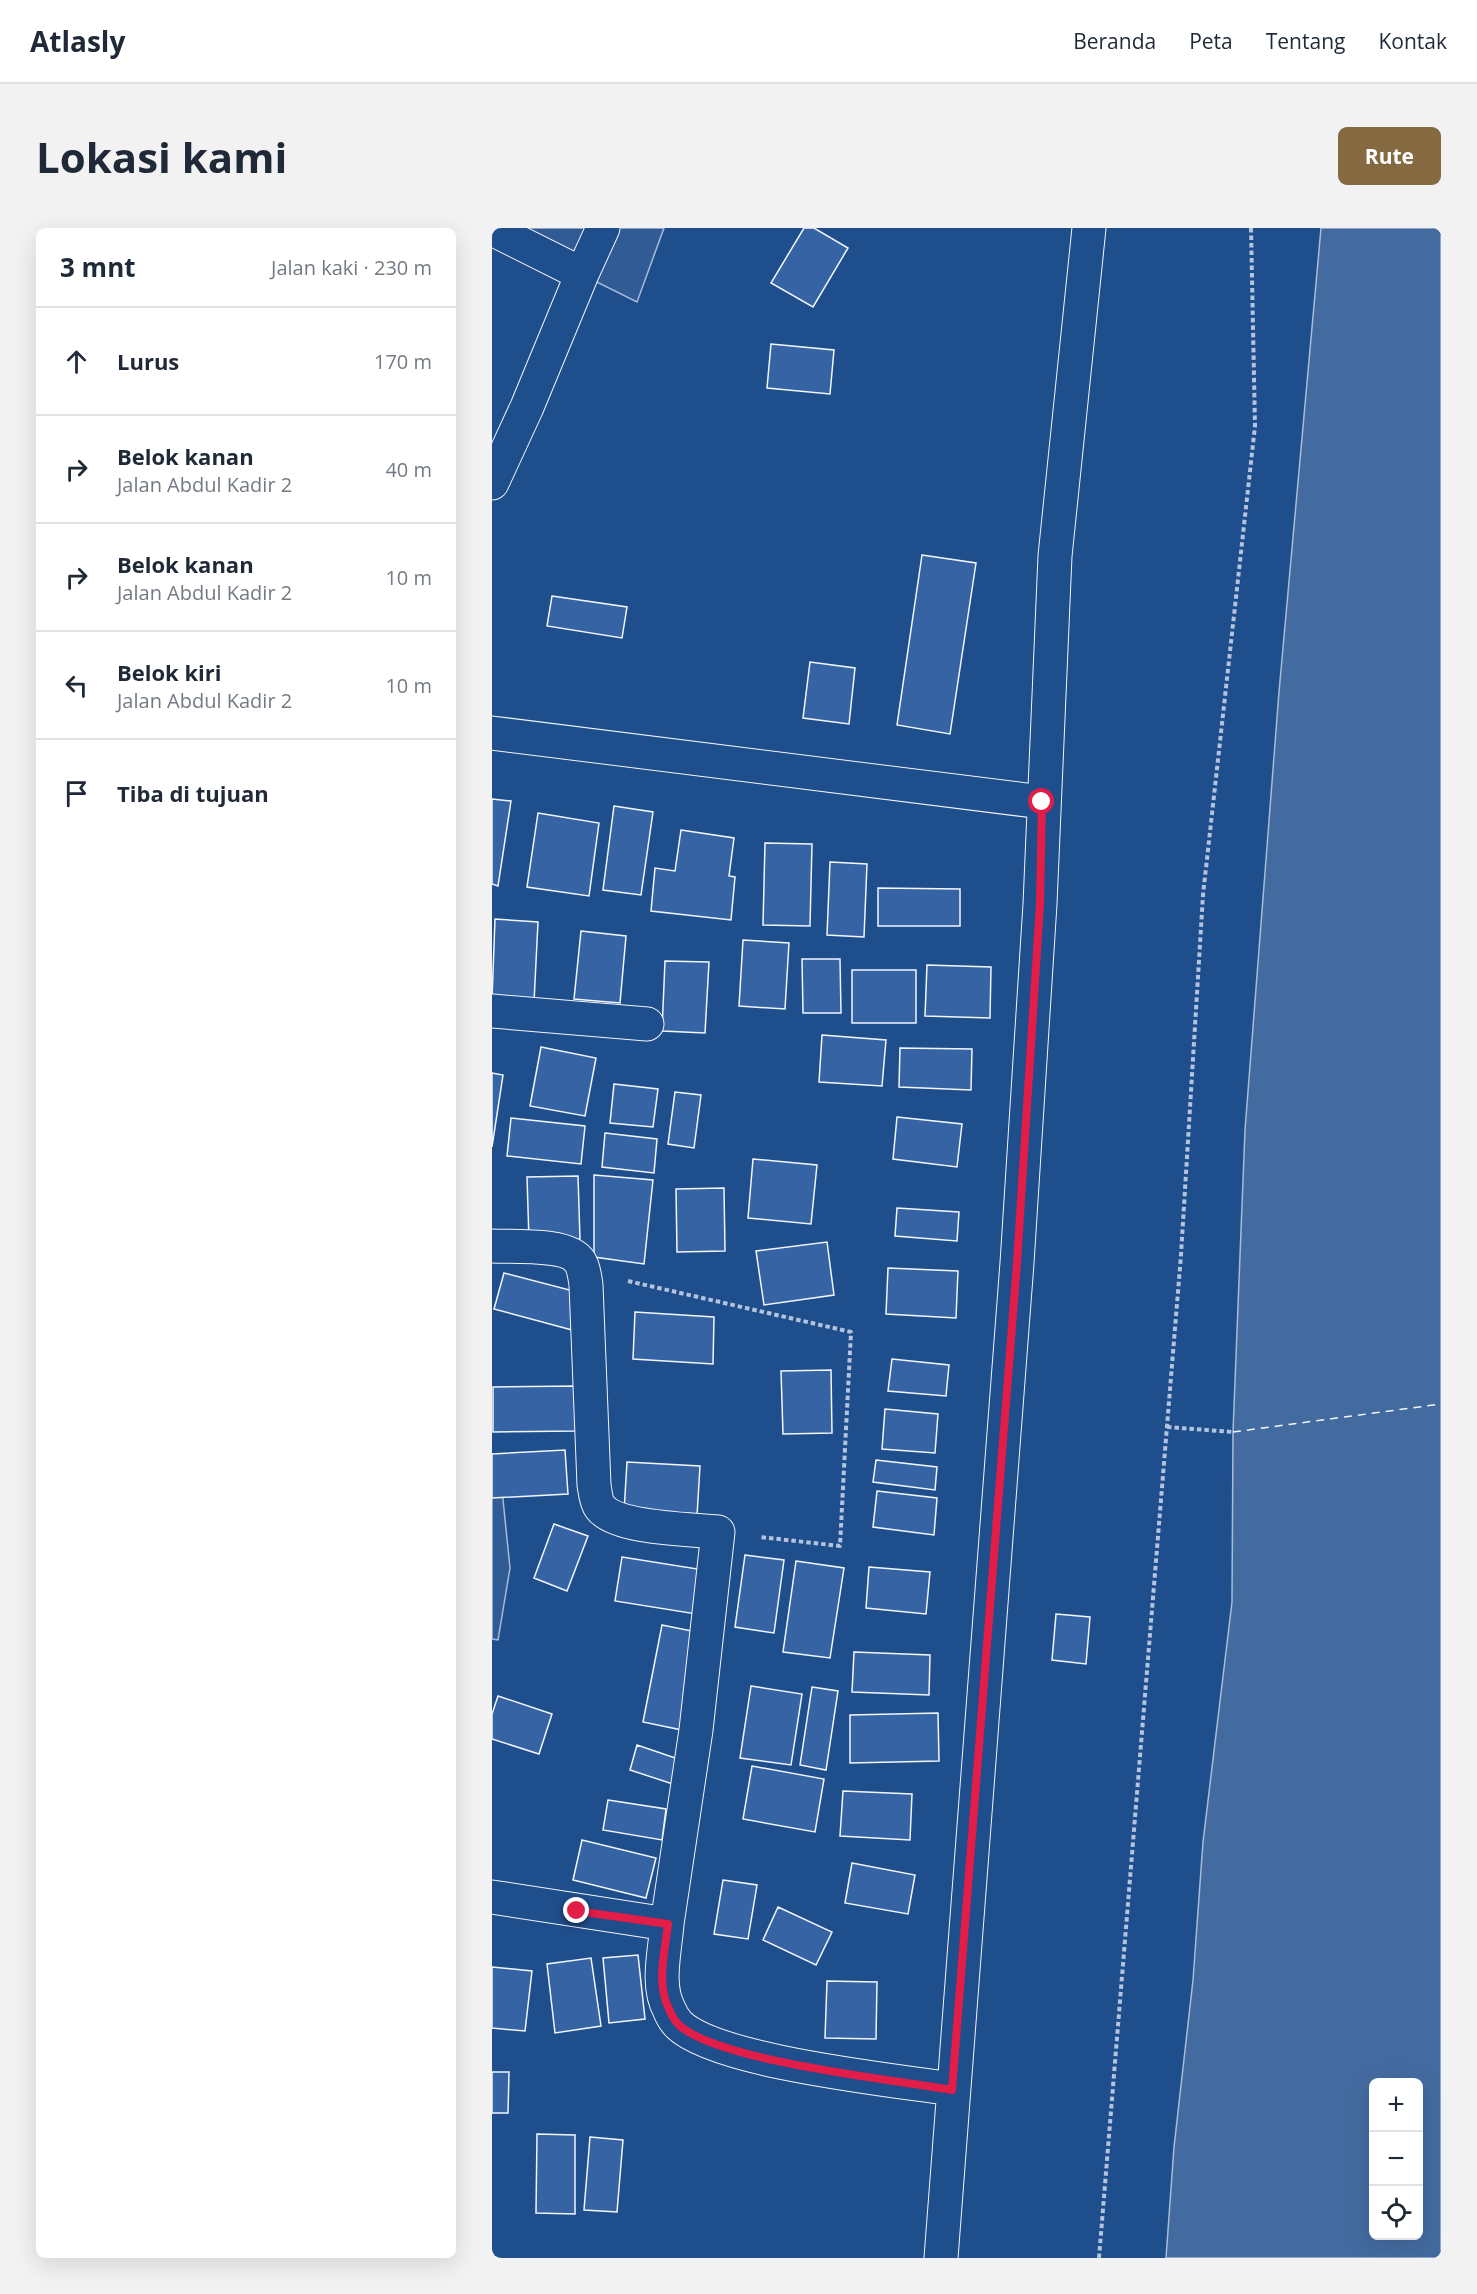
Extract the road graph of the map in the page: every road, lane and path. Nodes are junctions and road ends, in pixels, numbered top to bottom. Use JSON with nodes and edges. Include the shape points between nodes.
{"nodes":[{"id":1,"x":603,"y":228,"type":"edge"},
{"id":2,"x":1089,"y":228,"type":"edge"},
{"id":3,"x":1251,"y":228,"type":"edge"},
{"id":4,"x":492,"y":229,"type":"edge"},
{"id":5,"x":582,"y":274,"type":"junction"},
{"id":6,"x":492,"y":483,"type":"edge"},
{"id":7,"x":492,"y":733,"type":"edge"},
{"id":8,"x":1042,"y":802,"type":"junction"},
{"id":9,"x":492,"y":1011,"type":"edge"},
{"id":10,"x":647,"y":1024,"type":"dead end"},
{"id":11,"x":492,"y":1246,"type":"edge"},
{"id":12,"x":583,"y":1271,"type":"junction"},
{"id":13,"x":1167,"y":1426,"type":"junction"},
{"id":14,"x":1233,"y":1432,"type":"dead end"},
{"id":15,"x":718,"y":1532,"type":"junction"},
{"id":16,"x":492,"y":1897,"type":"edge"},
{"id":17,"x":668,"y":1924,"type":"junction"},
{"id":18,"x":952,"y":2090,"type":"junction"},
{"id":19,"x":941,"y":2258,"type":"edge"},
{"id":20,"x":1099,"y":2258,"type":"edge"}],
"edges":[{"from":1,"to":5,"type":"street"},
{"from":2,"to":8,"type":"street","via":[[1054,556]]},
{"from":3,"to":13,"type":"path","via":[[1255,426],[1203,895]]},
{"from":4,"to":5,"type":"street"},
{"from":5,"to":6,"type":"street"},
{"from":7,"to":8,"type":"street"},
{"from":8,"to":18,"type":"street","via":[[1040,904],[1017,1263]]},
{"from":9,"to":10,"type":"street"},
{"from":11,"to":12,"type":"street","via":[[557,1249],[572,1254]]},
{"from":12,"to":15,"type":"street","via":[[594,1485],[599,1506],[612,1518]]},
{"from":12,"to":15,"type":"path","via":[[850,1332],[840,1546]]},
{"from":13,"to":14,"type":"path"},
{"from":13,"to":20,"type":"path"},
{"from":15,"to":17,"type":"street","via":[[696,1730]]},
{"from":16,"to":17,"type":"street"},
{"from":17,"to":18,"type":"street","via":[[662,1988],[668,2009],[679,2025],[710,2041],[762,2058]]},
{"from":18,"to":19,"type":"street"}]}
